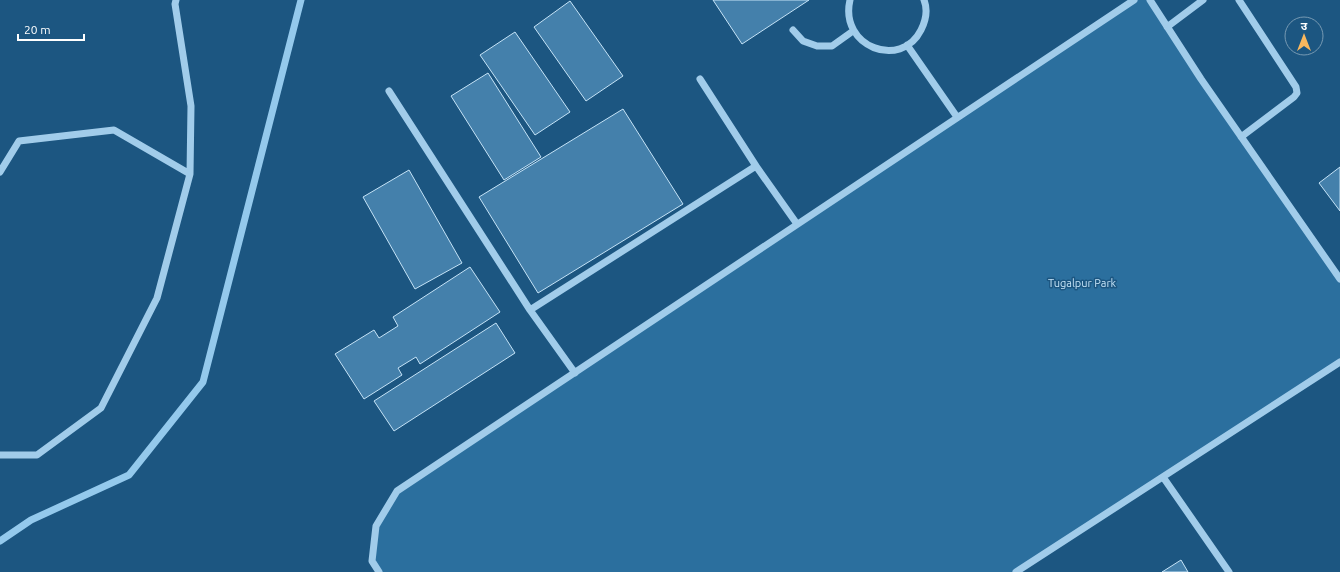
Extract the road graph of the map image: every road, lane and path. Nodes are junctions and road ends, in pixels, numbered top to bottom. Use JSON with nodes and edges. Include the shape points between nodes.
{"nodes":[{"id":1,"x":176,"y":0,"type":"edge"},
{"id":2,"x":850,"y":0,"type":"edge"},
{"id":3,"x":924,"y":0,"type":"edge"},
{"id":4,"x":1134,"y":0,"type":"edge"},
{"id":5,"x":1150,"y":0,"type":"edge"},
{"id":6,"x":1203,"y":0,"type":"edge"},
{"id":7,"x":1239,"y":0,"type":"edge"},
{"id":8,"x":1168,"y":28,"type":"junction"},
{"id":9,"x":792,"y":30,"type":"dead end"},
{"id":10,"x":853,"y":31,"type":"junction"},
{"id":11,"x":907,"y":45,"type":"junction"},
{"id":12,"x":700,"y":79,"type":"dead end"},
{"id":13,"x":389,"y":91,"type":"dead end"},
{"id":14,"x":958,"y":117,"type":"junction"},
{"id":15,"x":1241,"y":137,"type":"junction"},
{"id":16,"x":756,"y":166,"type":"junction"},
{"id":17,"x":0,"y":172,"type":"edge"},
{"id":18,"x":190,"y":174,"type":"junction"},
{"id":19,"x":797,"y":224,"type":"junction"},
{"id":20,"x":1340,"y":280,"type":"edge"},
{"id":21,"x":530,"y":310,"type":"junction"},
{"id":22,"x":1340,"y":362,"type":"edge"},
{"id":23,"x":575,"y":373,"type":"junction"},
{"id":24,"x":0,"y":455,"type":"edge"},
{"id":25,"x":1163,"y":477,"type":"junction"},
{"id":26,"x":379,"y":572,"type":"edge"},
{"id":27,"x":1016,"y":572,"type":"edge"},
{"id":28,"x":1229,"y":572,"type":"edge"}],
"edges":[{"from":1,"to":18,"type":"street","via":[[191,106]]},
{"from":2,"to":10,"type":"street","via":[[848,16]]},
{"from":3,"to":11,"type":"street","via":[[925,22],[918,36]]},
{"from":4,"to":14,"type":"street"},
{"from":5,"to":8,"type":"street"},
{"from":6,"to":8,"type":"street"},
{"from":7,"to":15,"type":"street","via":[[1296,87],[1297,93]]},
{"from":8,"to":15,"type":"street"},
{"from":9,"to":10,"type":"street","via":[[803,41],[817,46],[832,46]]},
{"from":10,"to":11,"type":"street","via":[[863,42],[877,49],[892,50]]},
{"from":11,"to":14,"type":"street"},
{"from":12,"to":16,"type":"street"},
{"from":13,"to":21,"type":"street"},
{"from":14,"to":19,"type":"street"},
{"from":15,"to":20,"type":"street"},
{"from":16,"to":19,"type":"street"},
{"from":16,"to":21,"type":"street"},
{"from":17,"to":18,"type":"street","via":[[19,141],[114,130]]},
{"from":18,"to":24,"type":"street","via":[[157,298],[100,408],[37,455]]},
{"from":19,"to":23,"type":"street"},
{"from":21,"to":23,"type":"street"},
{"from":22,"to":25,"type":"street"},
{"from":23,"to":26,"type":"street","via":[[397,491],[376,526],[372,560]]},
{"from":25,"to":27,"type":"street"},
{"from":25,"to":28,"type":"street"}]}
